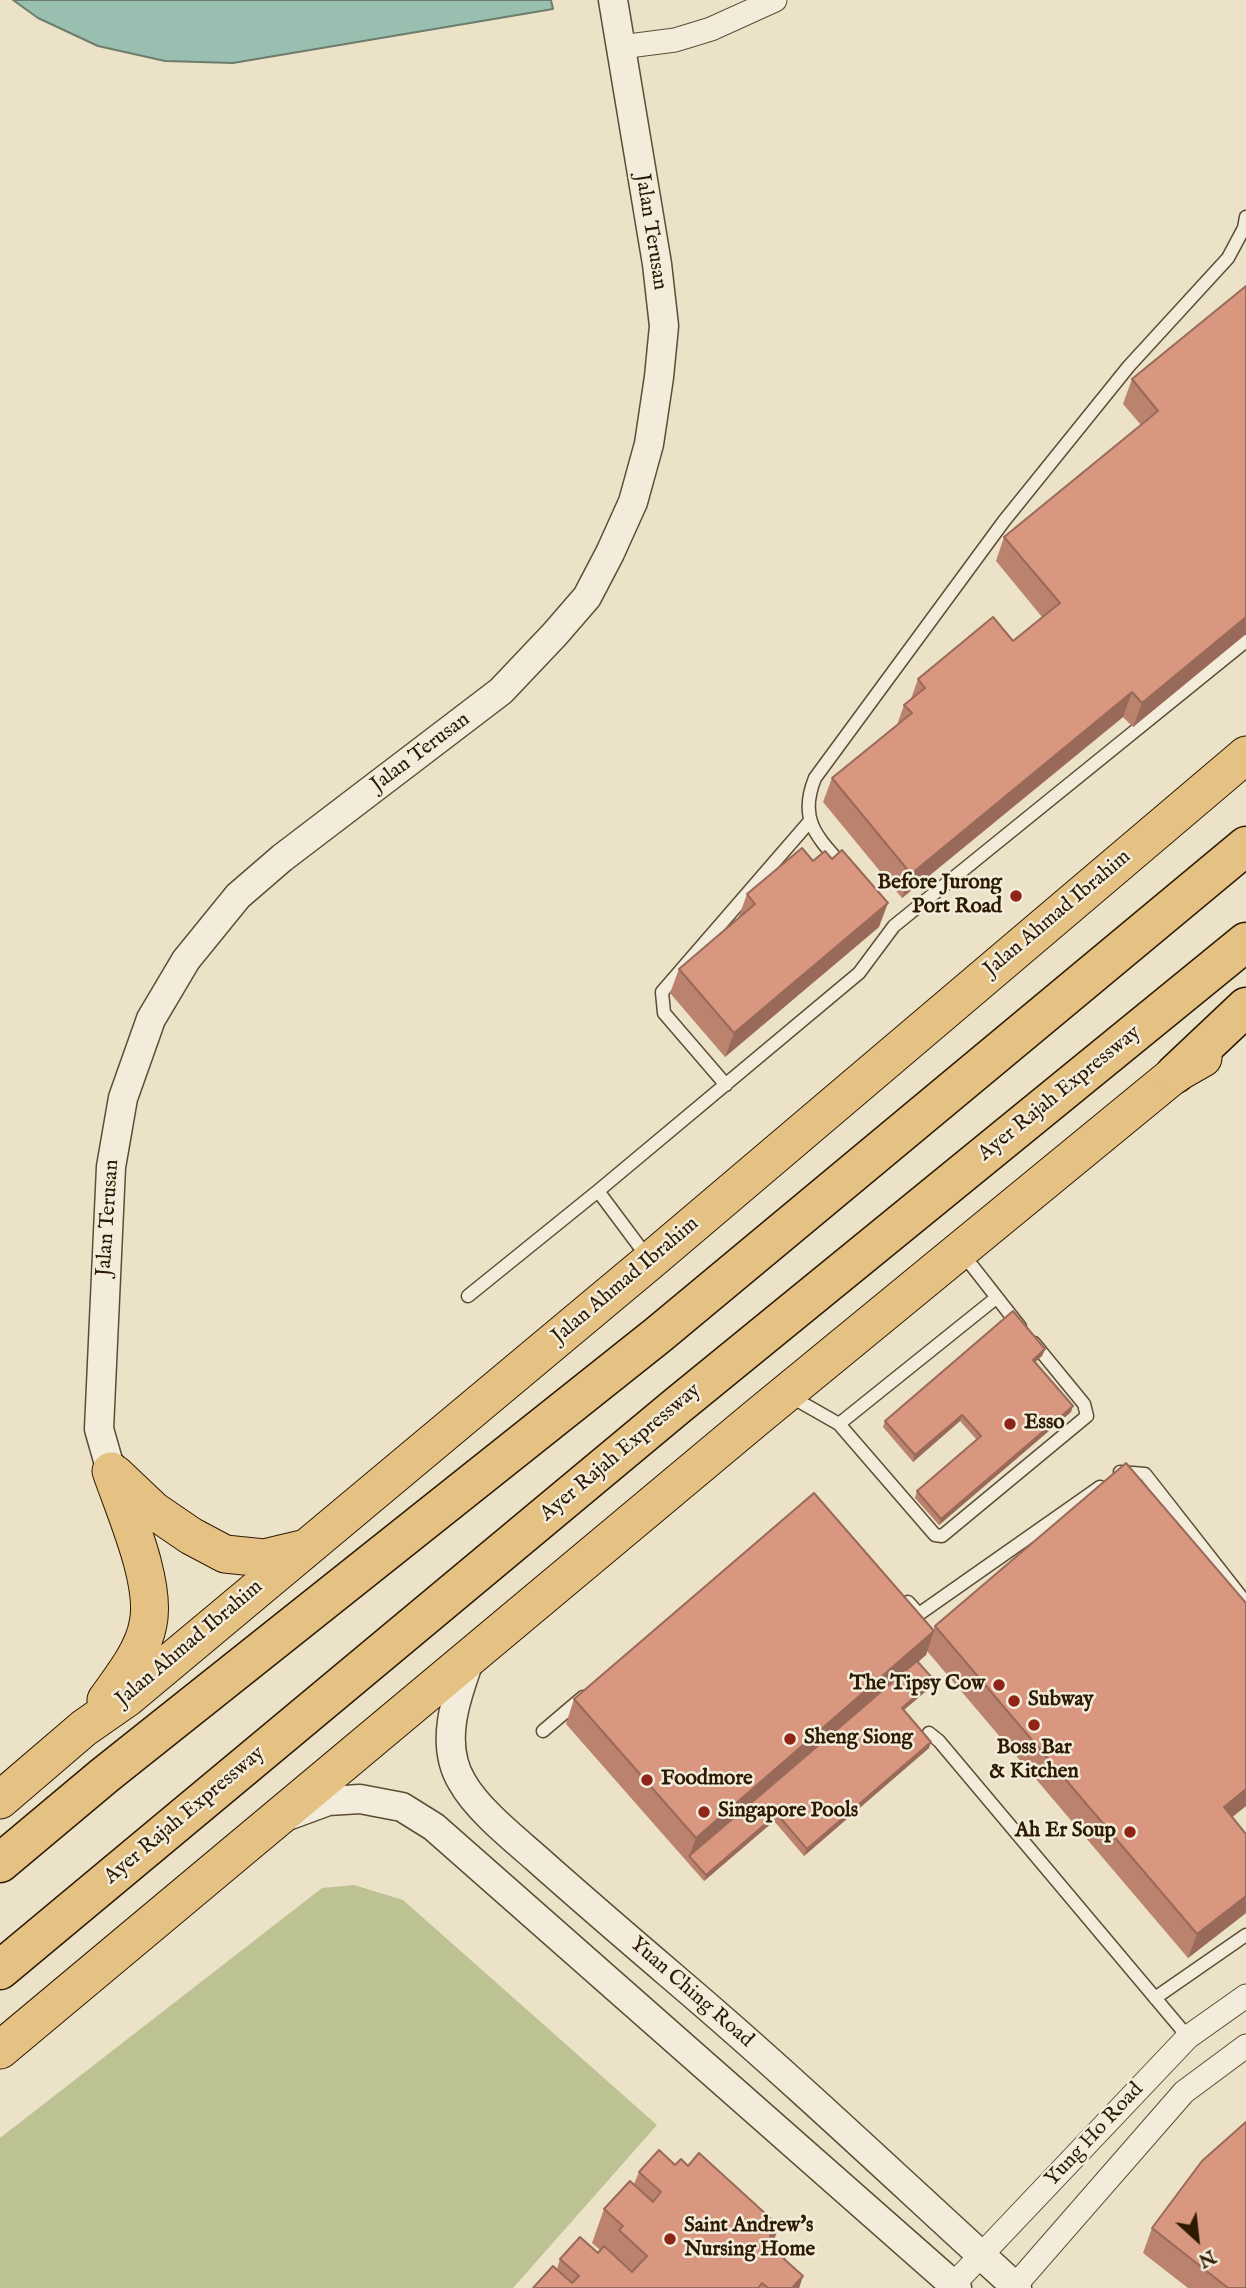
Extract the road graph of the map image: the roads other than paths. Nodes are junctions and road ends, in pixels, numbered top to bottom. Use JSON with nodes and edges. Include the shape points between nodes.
{"nodes":[{"id":1,"x":613,"y":0,"type":"edge"},
{"id":2,"x":775,"y":0,"type":"edge"},
{"id":3,"x":621,"y":47,"type":"junction"},
{"id":4,"x":1246,"y":217,"type":"edge"},
{"id":5,"x":1246,"y":641,"type":"edge"},
{"id":6,"x":1246,"y":755,"type":"edge"},
{"id":7,"x":810,"y":821,"type":"junction"},
{"id":8,"x":1246,"y":846,"type":"edge"},
{"id":9,"x":852,"y":878,"type":"edge"},
{"id":10,"x":1246,"y":942,"type":"edge"},
{"id":11,"x":1246,"y":1007,"type":"edge"},
{"id":12,"x":1246,"y":1032,"type":"edge"},
{"id":13,"x":1175,"y":1074,"type":"junction"},
{"id":14,"x":726,"y":1085,"type":"junction"},
{"id":15,"x":598,"y":1191,"type":"junction"},
{"id":16,"x":960,"y":1250,"type":"junction"},
{"id":17,"x":650,"y":1261,"type":"junction"},
{"id":18,"x":468,"y":1296,"type":"dead end"},
{"id":19,"x":996,"y":1298,"type":"junction"},
{"id":20,"x":785,"y":1394,"type":"junction"},
{"id":21,"x":839,"y":1424,"type":"junction"},
{"id":22,"x":111,"y":1471,"type":"junction"},
{"id":23,"x":304,"y":1548,"type":"junction"},
{"id":24,"x":902,"y":1594,"type":"edge"},
{"id":25,"x":1246,"y":1603,"type":"edge"},
{"id":26,"x":470,"y":1659,"type":"junction"},
{"id":27,"x":595,"y":1686,"type":"edge"},
{"id":28,"x":84,"y":1728,"type":"junction"},
{"id":29,"x":543,"y":1731,"type":"dead end"},
{"id":30,"x":929,"y":1734,"type":"dead end"},
{"id":31,"x":0,"y":1800,"type":"edge"},
{"id":32,"x":274,"y":1821,"type":"junction"},
{"id":33,"x":0,"y":1863,"type":"edge"},
{"id":34,"x":1246,"y":1934,"type":"edge"},
{"id":35,"x":0,"y":1969,"type":"edge"},
{"id":36,"x":1246,"y":1996,"type":"edge"},
{"id":37,"x":1155,"y":1998,"type":"junction"},
{"id":38,"x":1188,"y":2037,"type":"junction"},
{"id":39,"x":1246,"y":2046,"type":"edge"},
{"id":40,"x":0,"y":2050,"type":"edge"},
{"id":41,"x":981,"y":2255,"type":"junction"},
{"id":42,"x":953,"y":2287,"type":"edge"},
{"id":43,"x":1015,"y":2287,"type":"edge"}],
"edges":[{"from":1,"to":3,"type":"street","name":"Jalan Terusan"},
{"from":2,"to":3,"type":"street","via":[[675,40]]},
{"from":3,"to":22,"type":"street","name":"Jalan Terusan","via":[[664,326],[649,444],[633,502],[587,597],[555,634],[501,691],[238,895],[187,960],[151,1019],[123,1098],[111,1167],[99,1429]]},
{"from":4,"to":7,"type":"lane","via":[[1228,258],[1129,366],[1004,521],[815,778],[808,796]]},
{"from":5,"to":14,"type":"lane","via":[[890,921],[859,973]]},
{"from":6,"to":17,"type":"main road","name":"Jalan Ahmad Ibrahim"},
{"from":7,"to":9,"type":"lane"},
{"from":7,"to":14,"type":"lane","via":[[662,992],[664,1013]]},
{"from":8,"to":33,"type":"highway","via":[[658,1335]]},
{"from":10,"to":35,"type":"highway","name":"Ayer Rajah Expressway","via":[[666,1415]]},
{"from":11,"to":13,"type":"highway"},
{"from":12,"to":13,"type":"main road"},
{"from":13,"to":16,"type":"main road"},
{"from":14,"to":15,"type":"lane"},
{"from":15,"to":17,"type":"lane"},
{"from":15,"to":18,"type":"lane"},
{"from":16,"to":19,"type":"lane"},
{"from":16,"to":20,"type":"main road"},
{"from":17,"to":23,"type":"main road","name":"Jalan Ahmad Ibrahim"},
{"from":19,"to":21,"type":"lane"},
{"from":19,"to":21,"type":"lane","via":[[1088,1413],[946,1534],[935,1535]]},
{"from":20,"to":21,"type":"lane"},
{"from":20,"to":26,"type":"main road"},
{"from":22,"to":23,"type":"main road","via":[[153,1510],[225,1554],[264,1558]]},
{"from":22,"to":28,"type":"main road","via":[[149,1590],[148,1624],[131,1666]]},
{"from":23,"to":28,"type":"main road","name":"Jalan Ahmad Ibrahim","via":[[127,1698]]},
{"from":24,"to":25,"type":"lane","via":[[919,1614],[1120,1472],[1145,1474]]},
{"from":26,"to":32,"type":"main road"},
{"from":26,"to":41,"type":"street","name":"Yuan Ching Road","via":[[455,1701],[451,1737],[454,1760],[472,1797]]},
{"from":27,"to":29,"type":"lane"},
{"from":28,"to":31,"type":"main road","name":"Jalan Ahmad Ibrahim"},
{"from":30,"to":37,"type":"lane"},
{"from":32,"to":40,"type":"main road"},
{"from":32,"to":42,"type":"street","via":[[328,1801],[360,1799],[402,1807],[434,1827]]},
{"from":34,"to":37,"type":"lane"},
{"from":36,"to":38,"type":"street","name":"Yung Ho Road"},
{"from":37,"to":38,"type":"lane"},
{"from":38,"to":41,"type":"street","name":"Yung Ho Road"},
{"from":39,"to":43,"type":"street","name":"Yung Ho Road","via":[[1184,2092]]},
{"from":41,"to":42,"type":"street","name":"Yung Ho Road"},
{"from":41,"to":43,"type":"street","name":"Yuan Ching Road"}]}
